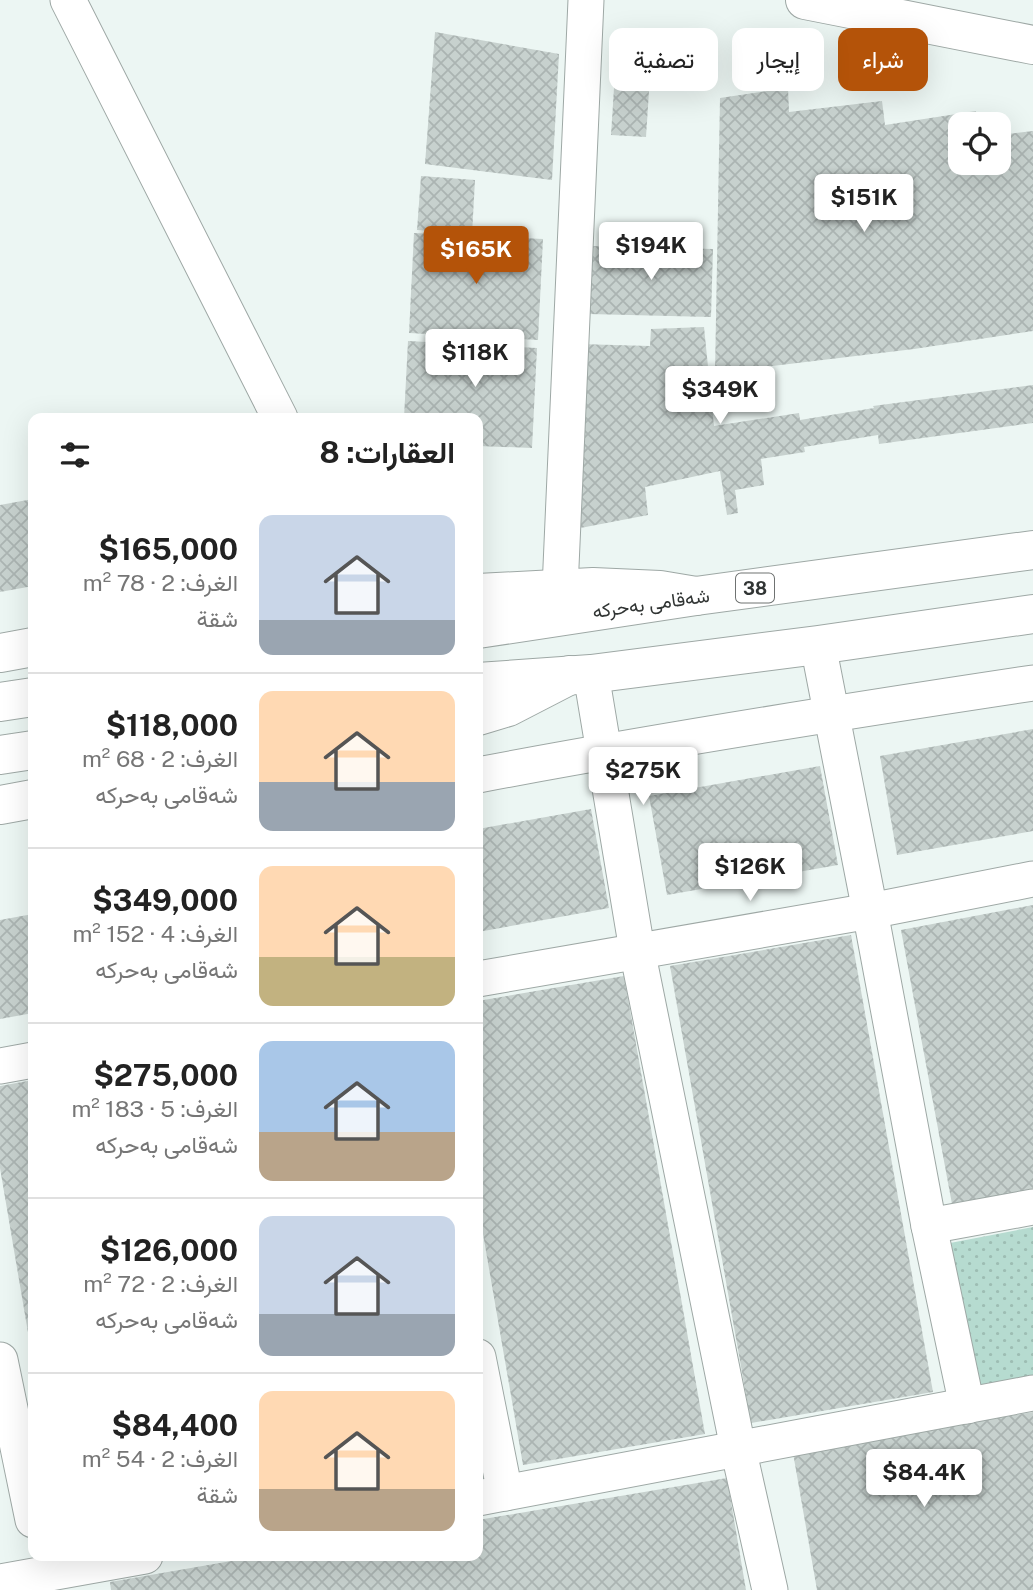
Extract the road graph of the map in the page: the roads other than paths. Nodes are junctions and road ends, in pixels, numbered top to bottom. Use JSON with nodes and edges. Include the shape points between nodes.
{"nodes":[{"id":1,"x":68,"y":0,"type":"edge"},
{"id":2,"x":586,"y":0,"type":"edge"},
{"id":3,"x":806,"y":0,"type":"edge"},
{"id":4,"x":1033,"y":45,"type":"edge"},
{"id":5,"x":277,"y":413,"type":"edge"},
{"id":6,"x":1033,"y":550,"type":"edge"},
{"id":7,"x":560,"y":589,"type":"junction"},
{"id":8,"x":483,"y":593,"type":"edge"},
{"id":9,"x":696,"y":596,"type":"junction"},
{"id":10,"x":1033,"y":614,"type":"edge"},
{"id":11,"x":483,"y":628,"type":"edge"},
{"id":12,"x":818,"y":645,"type":"junction"},
{"id":13,"x":28,"y":648,"type":"edge"},
{"id":14,"x":0,"y":653,"type":"edge"},
{"id":15,"x":581,"y":674,"type":"junction"},
{"id":16,"x":483,"y":682,"type":"edge"},
{"id":17,"x":1033,"y":683,"type":"edge"},
{"id":18,"x":28,"y":698,"type":"edge"},
{"id":19,"x":0,"y":702,"type":"edge"},
{"id":20,"x":832,"y":713,"type":"junction"},
{"id":21,"x":483,"y":714,"type":"edge"},
{"id":22,"x":28,"y":751,"type":"edge"},
{"id":23,"x":605,"y":751,"type":"junction"},
{"id":24,"x":0,"y":755,"type":"edge"},
{"id":25,"x":483,"y":774,"type":"edge"},
{"id":26,"x":28,"y":800,"type":"edge"},
{"id":27,"x":0,"y":805,"type":"edge"},
{"id":28,"x":1033,"y":879,"type":"edge"},
{"id":29,"x":870,"y":911,"type":"junction"},
{"id":30,"x":637,"y":950,"type":"junction"},
{"id":31,"x":483,"y":978,"type":"edge"},
{"id":32,"x":28,"y":1061,"type":"edge"},
{"id":33,"x":0,"y":1066,"type":"edge"},
{"id":34,"x":1033,"y":1207,"type":"edge"},
{"id":35,"x":929,"y":1226,"type":"junction"},
{"id":36,"x":0,"y":1360,"type":"edge"},
{"id":37,"x":1033,"y":1393,"type":"edge"},
{"id":38,"x":967,"y":1406,"type":"junction"},
{"id":39,"x":483,"y":1411,"type":"edge"},
{"id":40,"x":738,"y":1448,"type":"junction"},
{"id":41,"x":491,"y":1495,"type":"edge"},
{"id":42,"x":28,"y":1496,"type":"edge"},
{"id":43,"x":115,"y":1561,"type":"edge"},
{"id":44,"x":44,"y":1573,"type":"edge"},
{"id":45,"x":0,"y":1582,"type":"edge"},
{"id":46,"x":770,"y":1590,"type":"edge"}],
"edges":[{"from":1,"to":5,"type":"street"},
{"from":2,"to":7,"type":"street"},
{"from":3,"to":4,"type":"main road"},
{"from":6,"to":9,"type":"main road","name":"شەقامی بەحرکە","number":"38"},
{"from":7,"to":8,"type":"main road"},
{"from":7,"to":9,"type":"main road","via":[[627,588]]},
{"from":9,"to":11,"type":"main road","name":"شەقامی بەحرکە","number":"38"},
{"from":10,"to":12,"type":"main road"},
{"from":12,"to":15,"type":"main road"},
{"from":12,"to":20,"type":"street"},
{"from":13,"to":14,"type":"main road"},
{"from":15,"to":16,"type":"main road"},
{"from":15,"to":21,"type":"main road"},
{"from":15,"to":23,"type":"street"},
{"from":17,"to":20,"type":"street"},
{"from":18,"to":19,"type":"main road"},
{"from":20,"to":23,"type":"street"},
{"from":20,"to":29,"type":"street"},
{"from":22,"to":24,"type":"main road"},
{"from":23,"to":25,"type":"street"},
{"from":23,"to":30,"type":"street"},
{"from":26,"to":27,"type":"main road"},
{"from":28,"to":29,"type":"street"},
{"from":29,"to":30,"type":"street"},
{"from":29,"to":35,"type":"street"},
{"from":30,"to":31,"type":"street"},
{"from":30,"to":40,"type":"street"},
{"from":32,"to":33,"type":"street"},
{"from":34,"to":35,"type":"street"},
{"from":35,"to":38,"type":"street"},
{"from":36,"to":42,"type":"street"},
{"from":37,"to":38,"type":"street"},
{"from":38,"to":40,"type":"street"},
{"from":39,"to":41,"type":"street"},
{"from":40,"to":41,"type":"street"},
{"from":40,"to":46,"type":"street"},
{"from":43,"to":44,"type":"street"},
{"from":44,"to":45,"type":"street"}]}
